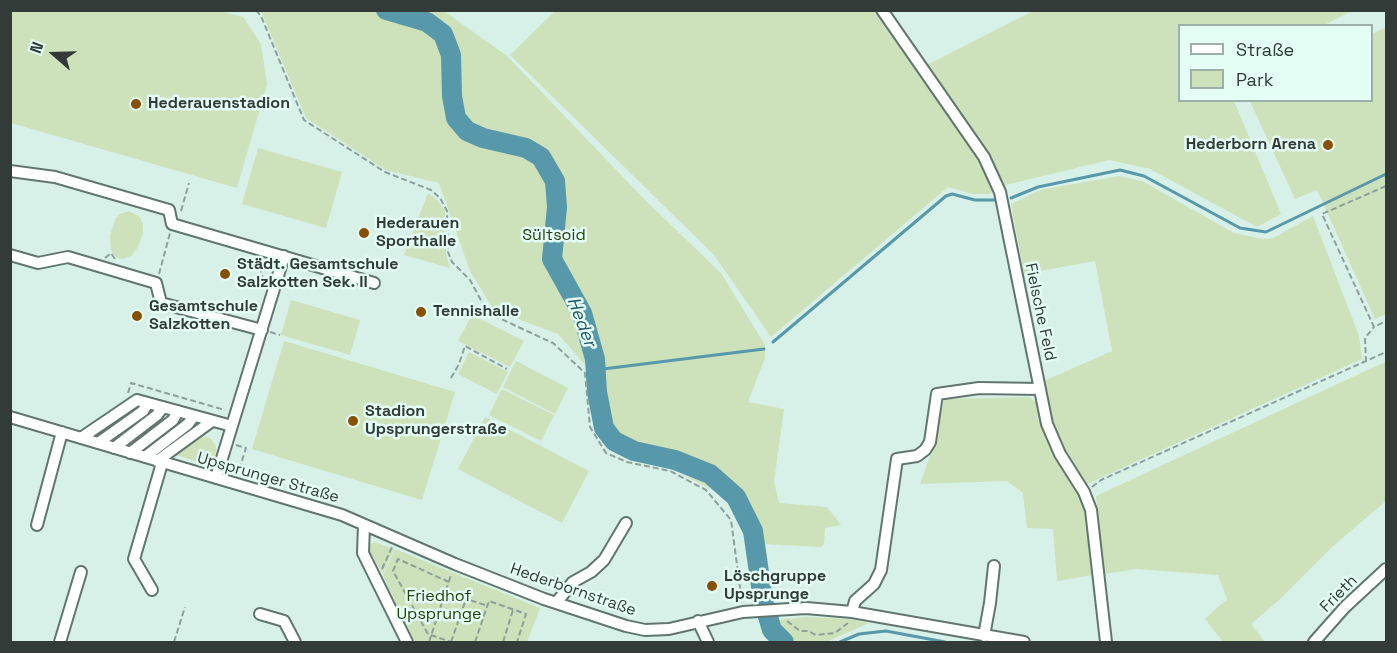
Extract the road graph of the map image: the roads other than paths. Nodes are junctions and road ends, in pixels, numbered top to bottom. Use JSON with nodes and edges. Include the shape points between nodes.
{"nodes":[{"id":1,"x":882,"y":10,"type":"edge"},
{"id":2,"x":10,"y":171,"type":"edge"},
{"id":3,"x":10,"y":255,"type":"edge"},
{"id":4,"x":284,"y":256,"type":"junction"},
{"id":5,"x":374,"y":283,"type":"dead end"},
{"id":6,"x":262,"y":330,"type":"junction"},
{"id":7,"x":1040,"y":389,"type":"junction"},
{"id":8,"x":148,"y":403,"type":"junction"},
{"id":9,"x":163,"y":407,"type":"junction"},
{"id":10,"x":178,"y":411,"type":"junction"},
{"id":11,"x":194,"y":416,"type":"junction"},
{"id":12,"x":10,"y":417,"type":"edge"},
{"id":13,"x":212,"y":421,"type":"junction"},
{"id":14,"x":232,"y":426,"type":"junction"},
{"id":15,"x":62,"y":432,"type":"junction"},
{"id":16,"x":81,"y":438,"type":"junction"},
{"id":17,"x":98,"y":443,"type":"junction"},
{"id":18,"x":114,"y":448,"type":"junction"},
{"id":19,"x":130,"y":453,"type":"junction"},
{"id":20,"x":145,"y":457,"type":"junction"},
{"id":21,"x":160,"y":462,"type":"junction"},
{"id":22,"x":216,"y":478,"type":"junction"},
{"id":23,"x":626,"y":523,"type":"dead end"},
{"id":24,"x":37,"y":525,"type":"dead end"},
{"id":25,"x":364,"y":525,"type":"junction"},
{"id":26,"x":994,"y":566,"type":"dead end"},
{"id":27,"x":1386,"y":568,"type":"edge"},
{"id":28,"x":81,"y":572,"type":"dead end"},
{"id":29,"x":152,"y":590,"type":"dead end"},
{"id":30,"x":556,"y":603,"type":"junction"},
{"id":31,"x":851,"y":611,"type":"junction"},
{"id":32,"x":260,"y":614,"type":"dead end"},
{"id":33,"x":698,"y":621,"type":"junction"},
{"id":34,"x":984,"y":636,"type":"junction"},
{"id":35,"x":1002,"y":641,"type":"edge"},
{"id":36,"x":60,"y":642,"type":"edge"},
{"id":37,"x":295,"y":642,"type":"edge"},
{"id":38,"x":407,"y":642,"type":"edge"},
{"id":39,"x":708,"y":642,"type":"edge"},
{"id":40,"x":1024,"y":642,"type":"edge"},
{"id":41,"x":1106,"y":642,"type":"edge"},
{"id":42,"x":1314,"y":642,"type":"edge"}],
"edges":[{"from":1,"to":7,"type":"street","name":"Fielsche Feld","via":[[984,157],[1000,192]]},
{"from":2,"to":4,"type":"street","via":[[55,177],[169,210],[172,221]]},
{"from":3,"to":6,"type":"street","via":[[38,263],[68,257],[156,283],[161,303]]},
{"from":4,"to":5,"type":"street"},
{"from":4,"to":6,"type":"street"},
{"from":6,"to":14,"type":"street"},
{"from":7,"to":31,"type":"street","via":[[979,388],[936,394],[930,442],[916,456],[897,459],[881,570]]},
{"from":7,"to":41,"type":"street","name":"Fielsche Feld","via":[[1047,424],[1091,510]]},
{"from":8,"to":9,"type":"street"},
{"from":8,"to":16,"type":"street","via":[[135,401]]},
{"from":8,"to":17,"type":"street","via":[[143,411]]},
{"from":9,"to":10,"type":"street"},
{"from":9,"to":18,"type":"street"},
{"from":10,"to":11,"type":"street"},
{"from":10,"to":19,"type":"street","via":[[173,420]]},
{"from":11,"to":13,"type":"street"},
{"from":11,"to":20,"type":"street"},
{"from":12,"to":15,"type":"street","name":"Upsprunger Straße"},
{"from":13,"to":14,"type":"street"},
{"from":13,"to":21,"type":"street"},
{"from":14,"to":22,"type":"street"},
{"from":15,"to":16,"type":"street","name":"Upsprunger Straße"},
{"from":15,"to":24,"type":"street"},
{"from":16,"to":17,"type":"street","name":"Upsprunger Straße"},
{"from":17,"to":18,"type":"street","name":"Upsprunger Straße"},
{"from":18,"to":19,"type":"street","name":"Upsprunger Straße"},
{"from":19,"to":20,"type":"street","name":"Upsprunger Straße"},
{"from":20,"to":21,"type":"street","name":"Upsprunger Straße"},
{"from":21,"to":22,"type":"street","name":"Upsprunger Straße"},
{"from":21,"to":29,"type":"street","via":[[134,559]]},
{"from":22,"to":25,"type":"street","name":"Upsprunger Straße"},
{"from":23,"to":30,"type":"street","via":[[604,560],[573,582]]},
{"from":25,"to":30,"type":"street","name":"Hederbornstraße"},
{"from":25,"to":38,"type":"street","via":[[363,553]]},
{"from":26,"to":34,"type":"street"},
{"from":27,"to":42,"type":"street","name":"Frieth"},
{"from":28,"to":36,"type":"street"},
{"from":30,"to":33,"type":"street","name":"Hederbornstraße","via":[[645,630],[669,629]]},
{"from":31,"to":33,"type":"street","name":"Hederbornstraße","via":[[781,609]]},
{"from":31,"to":34,"type":"street","name":"Hederbornstraße"},
{"from":32,"to":37,"type":"street","via":[[284,621]]},
{"from":33,"to":39,"type":"street"},
{"from":34,"to":35,"type":"street","name":"Hederbornstraße"},
{"from":35,"to":40,"type":"street","name":"Hederbornstraße"}]}
